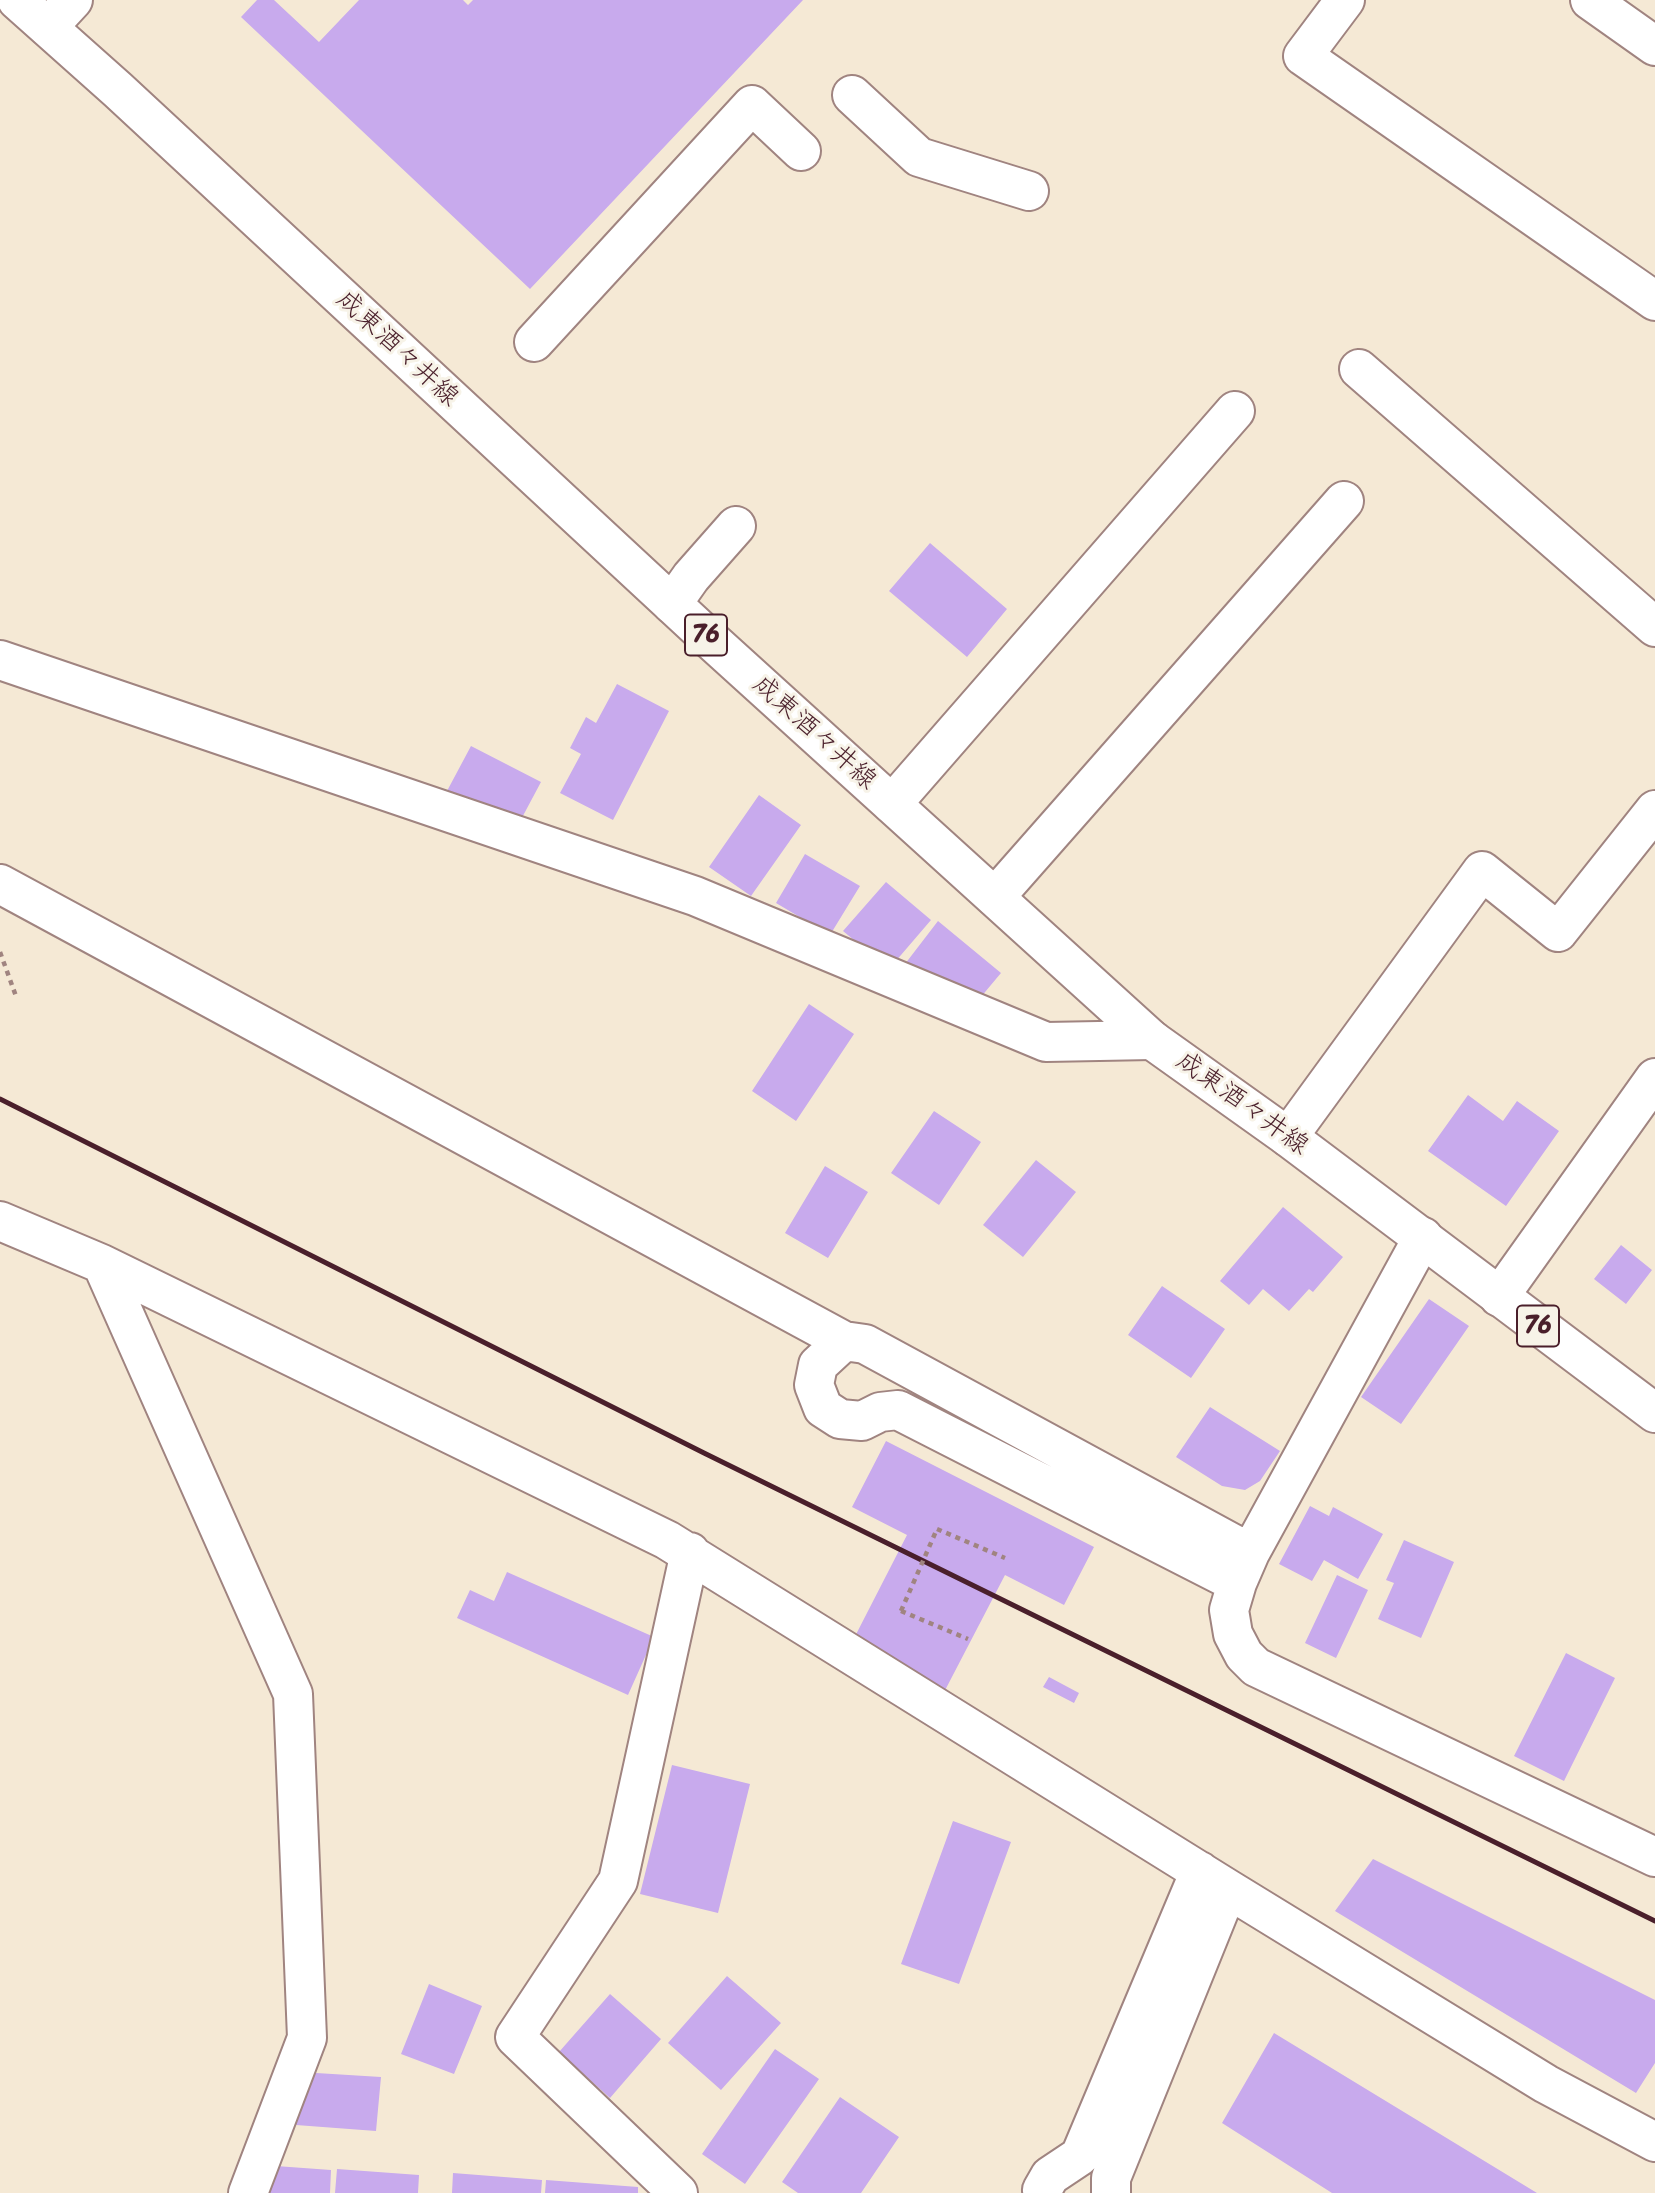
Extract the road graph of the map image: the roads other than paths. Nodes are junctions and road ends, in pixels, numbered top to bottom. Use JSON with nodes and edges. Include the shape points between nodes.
{"nodes":[{"id":1,"x":17,"y":0,"type":"edge"},
{"id":2,"x":73,"y":0,"type":"edge"},
{"id":3,"x":1345,"y":0,"type":"edge"},
{"id":4,"x":1605,"y":4,"type":"edge"},
{"id":5,"x":48,"y":27,"type":"junction"},
{"id":6,"x":1655,"y":46,"type":"edge"},
{"id":7,"x":852,"y":95,"type":"dead end"},
{"id":8,"x":801,"y":150,"type":"dead end"},
{"id":9,"x":1029,"y":191,"type":"dead end"},
{"id":10,"x":1655,"y":302,"type":"edge"},
{"id":11,"x":534,"y":342,"type":"dead end"},
{"id":12,"x":1359,"y":369,"type":"dead end"},
{"id":13,"x":1235,"y":411,"type":"dead end"},
{"id":14,"x":1344,"y":501,"type":"dead end"},
{"id":15,"x":736,"y":526,"type":"dead end"},
{"id":16,"x":672,"y":604,"type":"junction"},
{"id":17,"x":1655,"y":627,"type":"edge"},
{"id":18,"x":0,"y":660,"type":"edge"},
{"id":19,"x":892,"y":804,"type":"junction"},
{"id":20,"x":1655,"y":810,"type":"edge"},
{"id":21,"x":0,"y":884,"type":"edge"},
{"id":22,"x":995,"y":897,"type":"junction"},
{"id":23,"x":1152,"y":1040,"type":"junction"},
{"id":24,"x":1655,"y":1078,"type":"edge"},
{"id":25,"x":1288,"y":1137,"type":"junction"},
{"id":26,"x":0,"y":1221,"type":"edge"},
{"id":27,"x":1423,"y":1237,"type":"junction"},
{"id":28,"x":102,"y":1264,"type":"junction"},
{"id":29,"x":1499,"y":1297,"type":"junction"},
{"id":30,"x":844,"y":1341,"type":"junction"},
{"id":31,"x":1655,"y":1413,"type":"edge"},
{"id":32,"x":690,"y":1552,"type":"junction"},
{"id":33,"x":1243,"y":1568,"type":"junction"},
{"id":34,"x":1655,"y":1857,"type":"edge"},
{"id":35,"x":1214,"y":1880,"type":"junction"},
{"id":36,"x":1655,"y":2142,"type":"edge"},
{"id":37,"x":248,"y":2193,"type":"edge"},
{"id":38,"x":678,"y":2193,"type":"edge"},
{"id":39,"x":1043,"y":2193,"type":"edge"},
{"id":40,"x":1111,"y":2193,"type":"edge"}],
"edges":[{"from":1,"to":5,"type":"street","name":"成東酒々井線","number":"76"},
{"from":2,"to":5,"type":"street"},
{"from":3,"to":10,"type":"street","via":[[1303,56]]},
{"from":4,"to":6,"type":"street"},
{"from":5,"to":16,"type":"street","name":"成東酒々井線","number":"76"},
{"from":7,"to":9,"type":"street","via":[[919,157]]},
{"from":8,"to":11,"type":"street","via":[[752,105]]},
{"from":12,"to":17,"type":"street"},
{"from":13,"to":19,"type":"street"},
{"from":14,"to":22,"type":"street"},
{"from":15,"to":16,"type":"street"},
{"from":16,"to":19,"type":"street","name":"成東酒々井線","number":"76"},
{"from":18,"to":23,"type":"street","via":[[695,896],[1046,1042]]},
{"from":19,"to":22,"type":"street","name":"成東酒々井線","number":"76"},
{"from":20,"to":25,"type":"street","via":[[1558,932],[1482,871]]},
{"from":21,"to":30,"type":"street"},
{"from":22,"to":23,"type":"street","name":"成東酒々井線","number":"76"},
{"from":23,"to":25,"type":"street","name":"成東酒々井線","number":"76"},
{"from":24,"to":29,"type":"street"},
{"from":25,"to":27,"type":"street","name":"成東酒々井線","number":"76"},
{"from":26,"to":28,"type":"street"},
{"from":27,"to":29,"type":"street","name":"成東酒々井線","number":"76"},
{"from":27,"to":33,"type":"street"},
{"from":28,"to":32,"type":"street"},
{"from":28,"to":37,"type":"street","via":[[293,1694],[307,2038]]},
{"from":29,"to":31,"type":"street","name":"成東酒々井線","number":"76"},
{"from":30,"to":33,"type":"street","via":[[865,1344]]},
{"from":30,"to":33,"type":"street","via":[[818,1365],[814,1385],[823,1408],[840,1419],[862,1421],[898,1410]]},
{"from":32,"to":35,"type":"street"},
{"from":32,"to":38,"type":"street","via":[[618,1881],[515,2037]]},
{"from":33,"to":34,"type":"street","via":[[1229,1610],[1233,1634],[1256,1667]]},
{"from":35,"to":36,"type":"street","via":[[1546,2084]]},
{"from":35,"to":39,"type":"street","via":[[1080,2156],[1050,2176]]},
{"from":35,"to":40,"type":"street","via":[[1111,2178]]}]}
